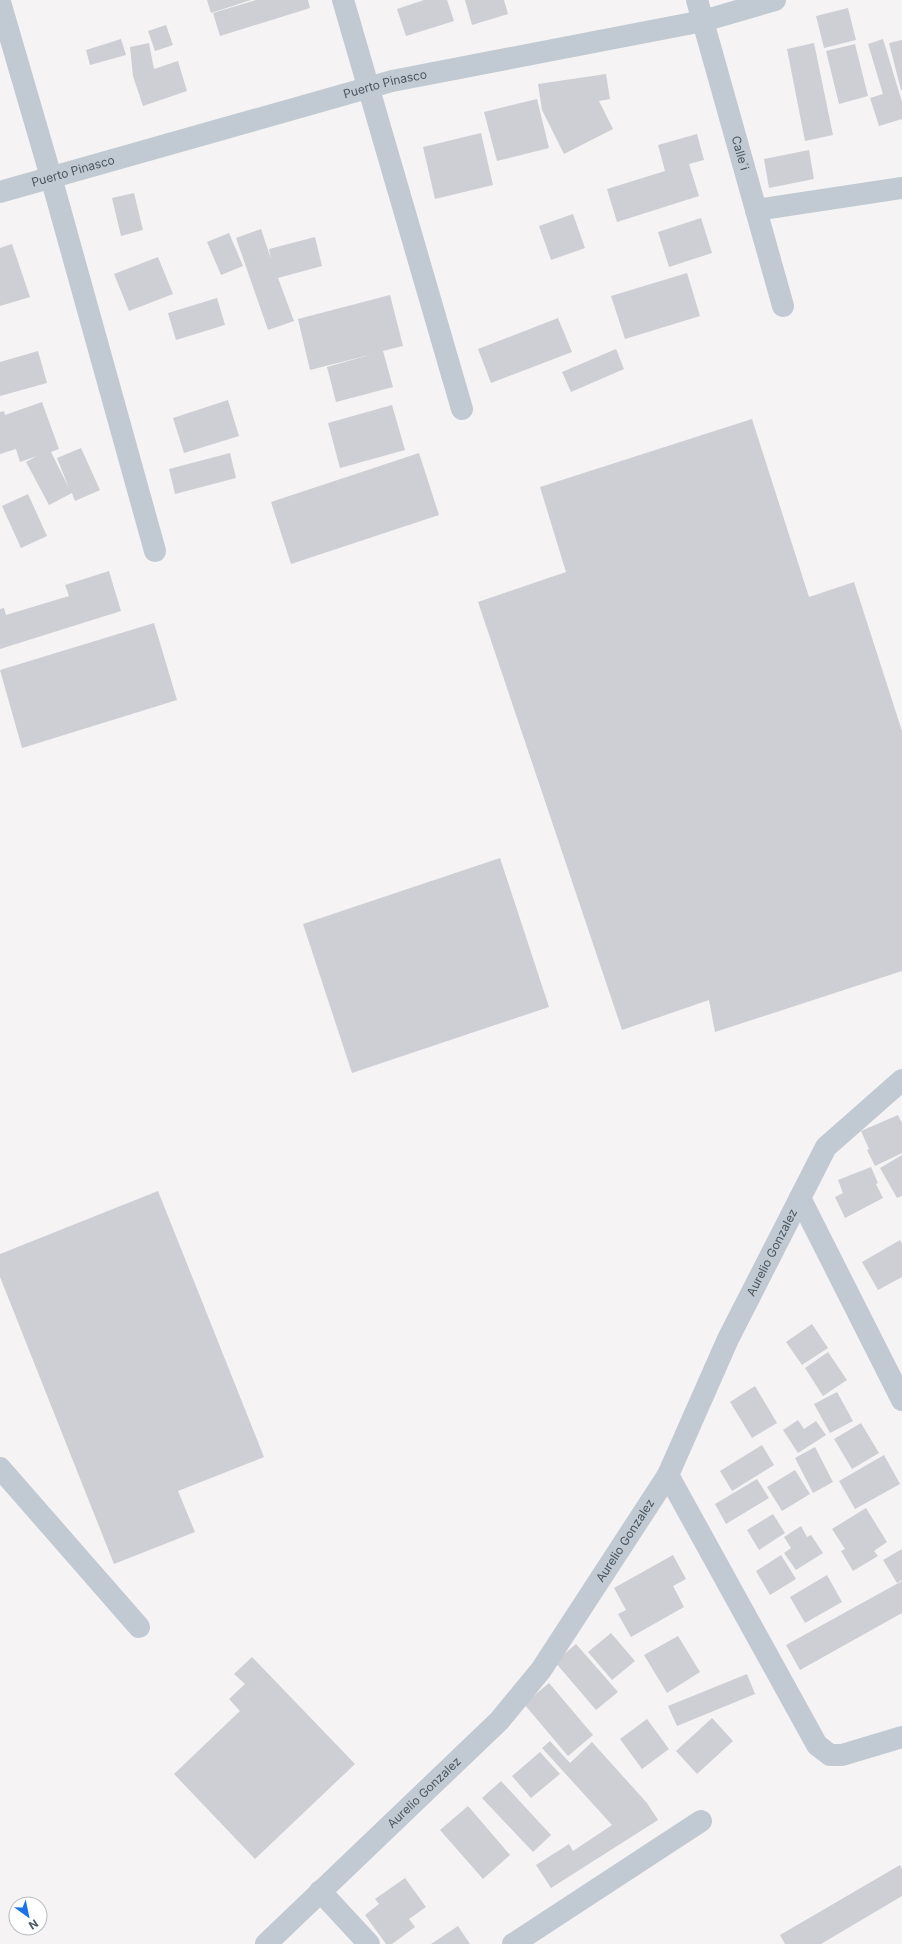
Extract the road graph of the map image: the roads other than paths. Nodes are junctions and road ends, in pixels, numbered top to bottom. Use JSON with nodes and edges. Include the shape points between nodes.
{"nodes":[{"id":1,"x":344,"y":0,"type":"edge"},
{"id":2,"x":697,"y":0,"type":"edge"},
{"id":3,"x":775,"y":0,"type":"edge"},
{"id":4,"x":0,"y":2,"type":"edge"},
{"id":5,"x":703,"y":21,"type":"junction"},
{"id":6,"x":369,"y":87,"type":"junction"},
{"id":7,"x":51,"y":177,"type":"junction"},
{"id":8,"x":902,"y":188,"type":"edge"},
{"id":9,"x":0,"y":192,"type":"edge"},
{"id":10,"x":756,"y":210,"type":"junction"},
{"id":11,"x":784,"y":306,"type":"dead end"},
{"id":12,"x":462,"y":409,"type":"dead end"},
{"id":13,"x":154,"y":549,"type":"dead end"},
{"id":14,"x":902,"y":1080,"type":"edge"},
{"id":15,"x":800,"y":1198,"type":"junction"},
{"id":16,"x":902,"y":1400,"type":"edge"},
{"id":17,"x":0,"y":1468,"type":"edge"},
{"id":18,"x":668,"y":1475,"type":"junction"},
{"id":19,"x":139,"y":1627,"type":"dead end"},
{"id":20,"x":902,"y":1738,"type":"edge"},
{"id":21,"x":700,"y":1821,"type":"dead end"},
{"id":22,"x":320,"y":1891,"type":"junction"},
{"id":23,"x":266,"y":1944,"type":"edge"},
{"id":24,"x":369,"y":1944,"type":"edge"},
{"id":25,"x":513,"y":1944,"type":"edge"}],
"edges":[{"from":1,"to":6,"type":"street"},
{"from":2,"to":5,"type":"street","name":"Calle´i"},
{"from":3,"to":5,"type":"street","name":"Puerto Pinasco"},
{"from":4,"to":7,"type":"street"},
{"from":5,"to":6,"type":"street","name":"Puerto Pinasco"},
{"from":5,"to":10,"type":"street","name":"Calle´i"},
{"from":6,"to":7,"type":"street","name":"Puerto Pinasco"},
{"from":6,"to":12,"type":"street"},
{"from":7,"to":9,"type":"street","name":"Puerto Pinasco"},
{"from":7,"to":13,"type":"street"},
{"from":8,"to":10,"type":"street"},
{"from":10,"to":11,"type":"street","name":"Calle´i"},
{"from":14,"to":15,"type":"street","name":"Aurelio Gonzalez","via":[[826,1147]]},
{"from":15,"to":16,"type":"street"},
{"from":15,"to":18,"type":"street","name":"Aurelio Gonzalez","via":[[728,1339]]},
{"from":17,"to":19,"type":"street"},
{"from":18,"to":20,"type":"street","via":[[817,1745],[830,1755],[842,1756]]},
{"from":18,"to":22,"type":"street","name":"Aurelio Gonzalez","via":[[541,1670],[499,1721]]},
{"from":21,"to":25,"type":"street"},
{"from":22,"to":23,"type":"street","name":"Aurelio Gonzalez"},
{"from":22,"to":24,"type":"street"}]}
